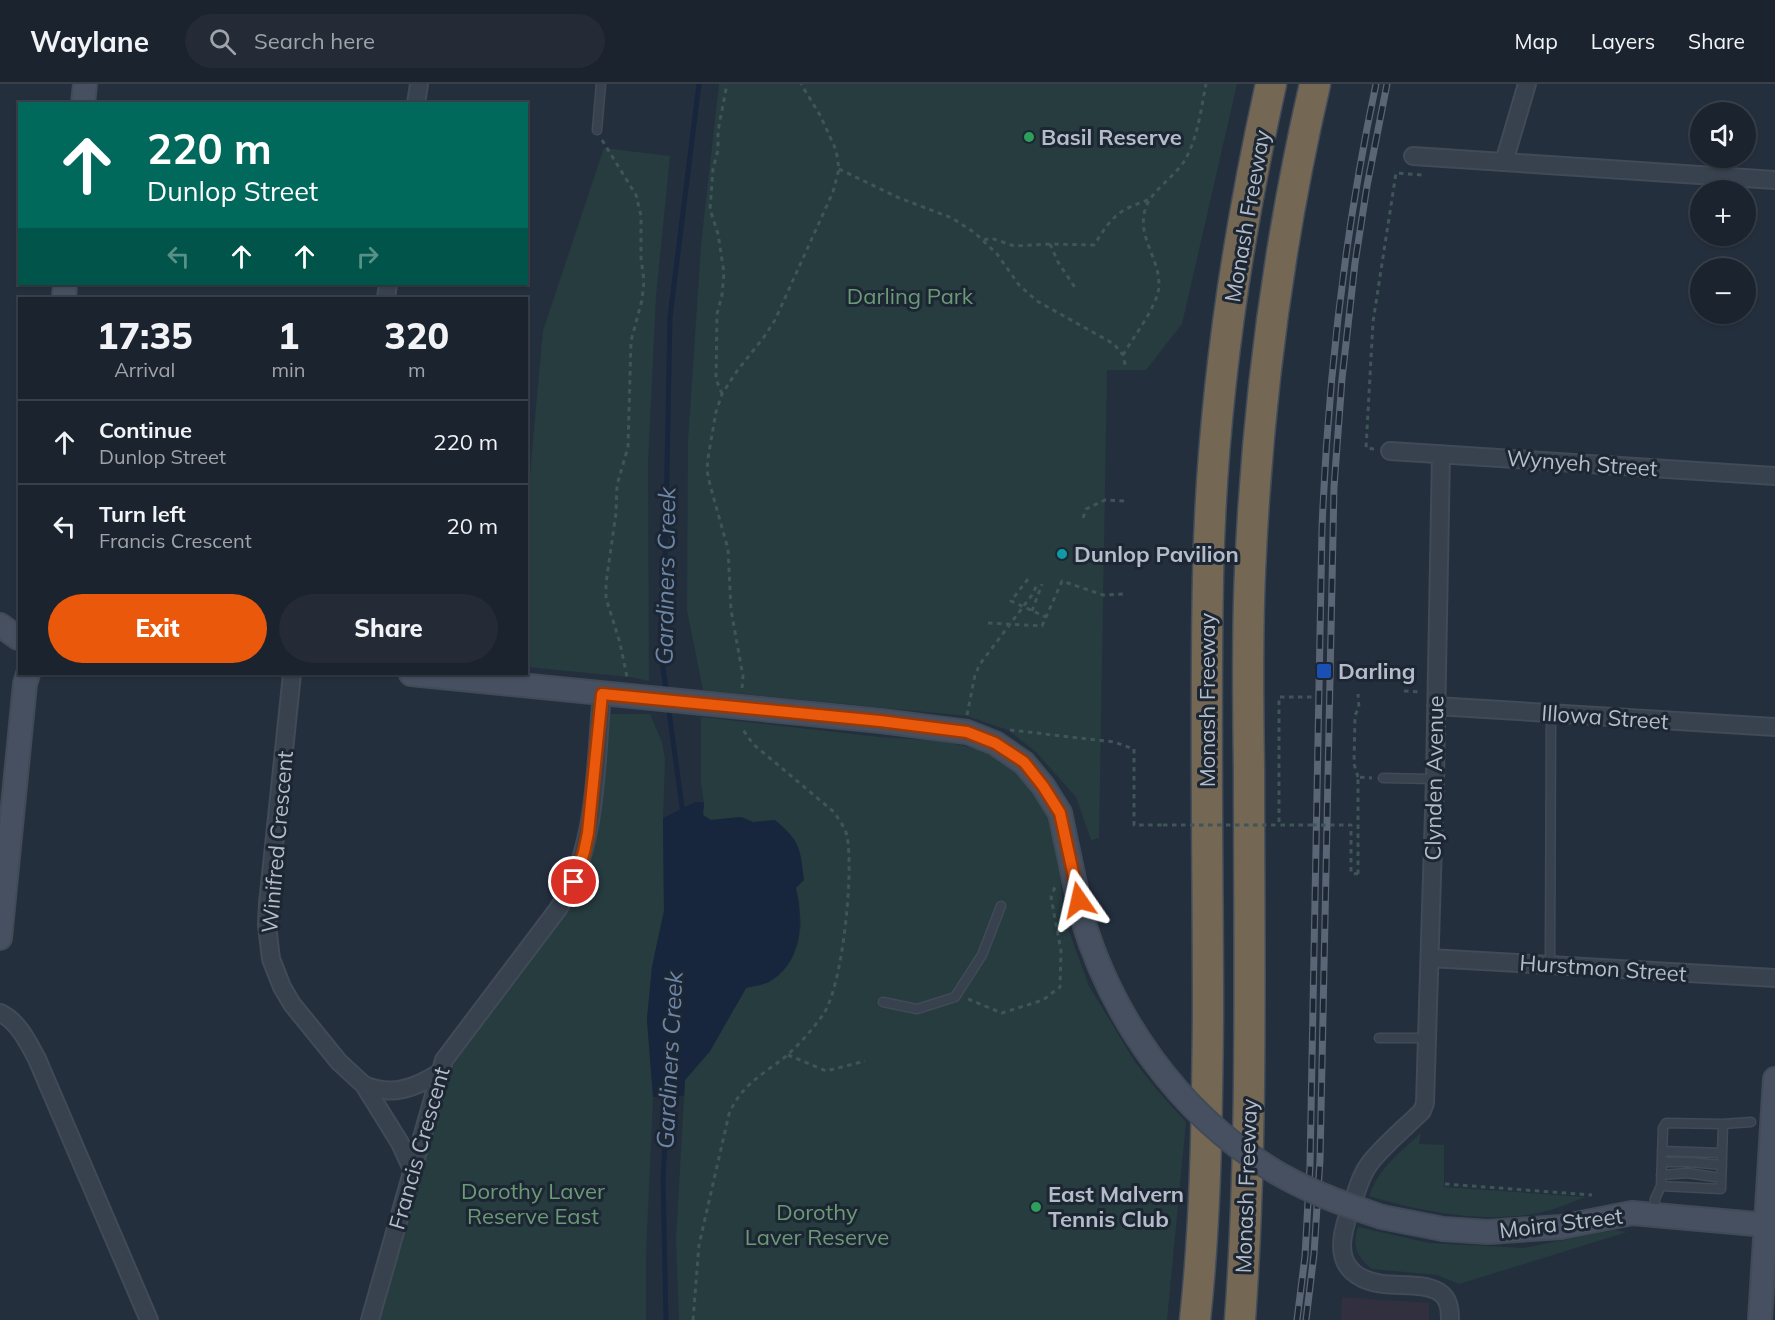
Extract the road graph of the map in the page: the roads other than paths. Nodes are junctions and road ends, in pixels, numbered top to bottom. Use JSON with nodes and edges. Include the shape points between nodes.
{"nodes":[{"id":1,"x":85,"y":84,"type":"edge"},
{"id":2,"x":419,"y":84,"type":"edge"},
{"id":3,"x":601,"y":84,"type":"edge"},
{"id":4,"x":1271,"y":84,"type":"edge"},
{"id":5,"x":1315,"y":84,"type":"edge"},
{"id":6,"x":1527,"y":84,"type":"edge"},
{"id":7,"x":83,"y":102,"type":"edge"},
{"id":8,"x":417,"y":102,"type":"edge"},
{"id":9,"x":597,"y":130,"type":"road end"},
{"id":10,"x":1413,"y":156,"type":"dead end"},
{"id":11,"x":1504,"y":162,"type":"junction"},
{"id":12,"x":1775,"y":180,"type":"edge"},
{"id":13,"x":1389,"y":451,"type":"road end"},
{"id":14,"x":1441,"y":454,"type":"junction"},
{"id":15,"x":1775,"y":476,"type":"edge"},
{"id":16,"x":0,"y":613,"type":"edge"},
{"id":17,"x":15,"y":629,"type":"edge"},
{"id":18,"x":292,"y":675,"type":"edge"},
{"id":19,"x":421,"y":675,"type":"edge"},
{"id":20,"x":26,"y":677,"type":"edge"},
{"id":21,"x":602,"y":694,"type":"junction"},
{"id":22,"x":1436,"y":706,"type":"junction"},
{"id":23,"x":1551,"y":714,"type":"junction"},
{"id":24,"x":1775,"y":727,"type":"edge"},
{"id":25,"x":1383,"y":778,"type":"road end"},
{"id":26,"x":1435,"y":779,"type":"junction"},
{"id":27,"x":4,"y":850,"type":"edge"},
{"id":28,"x":1001,"y":906,"type":"dead end"},
{"id":29,"x":0,"y":938,"type":"edge"},
{"id":30,"x":1430,"y":958,"type":"junction"},
{"id":31,"x":1550,"y":964,"type":"junction"},
{"id":32,"x":1775,"y":978,"type":"edge"},
{"id":33,"x":883,"y":1002,"type":"dead end"},
{"id":34,"x":0,"y":1013,"type":"edge"},
{"id":35,"x":1379,"y":1038,"type":"dead end"},
{"id":36,"x":1428,"y":1038,"type":"junction"},
{"id":37,"x":439,"y":1073,"type":"junction"},
{"id":38,"x":1775,"y":1079,"type":"edge"},
{"id":39,"x":364,"y":1085,"type":"junction"},
{"id":40,"x":1751,"y":1122,"type":"dead end"},
{"id":41,"x":1723,"y":1124,"type":"junction"},
{"id":42,"x":1662,"y":1151,"type":"junction"},
{"id":43,"x":1722,"y":1153,"type":"junction"},
{"id":44,"x":1662,"y":1162,"type":"junction"},
{"id":45,"x":1722,"y":1165,"type":"junction"},
{"id":46,"x":412,"y":1169,"type":"junction"},
{"id":47,"x":1661,"y":1175,"type":"junction"},
{"id":48,"x":1721,"y":1178,"type":"junction"},
{"id":49,"x":1660,"y":1186,"type":"junction"},
{"id":50,"x":1654,"y":1215,"type":"junction"},
{"id":51,"x":1767,"y":1226,"type":"junction"},
{"id":52,"x":149,"y":1320,"type":"edge"},
{"id":53,"x":370,"y":1320,"type":"edge"},
{"id":54,"x":1195,"y":1320,"type":"edge"},
{"id":55,"x":1240,"y":1320,"type":"edge"},
{"id":56,"x":1450,"y":1320,"type":"edge"},
{"id":57,"x":1760,"y":1320,"type":"edge"}],
"edges":[{"from":1,"to":7,"type":"main road"},
{"from":2,"to":8,"type":"street"},
{"from":3,"to":9,"type":"lane"},
{"from":4,"to":54,"type":"highway","name":"Monash Freeway","via":[[1236,272],[1212,482],[1207,650],[1208,1088]]},
{"from":5,"to":55,"type":"highway","name":"Monash Freeway","via":[[1277,281],[1254,486],[1248,654],[1249,1095]]},
{"from":6,"to":11,"type":"street"},
{"from":10,"to":11,"type":"street"},
{"from":11,"to":12,"type":"street"},
{"from":13,"to":14,"type":"street","name":"Wynyeh Street"},
{"from":14,"to":15,"type":"street","name":"Wynyeh Street"},
{"from":14,"to":22,"type":"street","name":"Clynden Avenue"},
{"from":16,"to":17,"type":"main road"},
{"from":18,"to":39,"type":"street","name":"Winifred Crescent","via":[[268,903],[268,941],[282,987],[292,1004],[339,1062]]},
{"from":19,"to":21,"type":"main road","name":"Moira Street"},
{"from":20,"to":27,"type":"main road"},
{"from":21,"to":37,"type":"street","name":"Francis Crescent","via":[[588,833],[574,882],[558,909],[451,1049]]},
{"from":21,"to":50,"type":"main road","name":"Moira Street","bridge":true,"via":[[880,721],[967,732],[995,743],[1024,762],[1060,813],[1082,917],[1097,962],[1126,1020],[1158,1067],[1199,1112],[1243,1150],[1322,1195],[1382,1217],[1443,1229],[1488,1232],[1561,1227],[1632,1213]]},
{"from":22,"to":23,"type":"street","name":"Illowa Street"},
{"from":22,"to":26,"type":"street","name":"Clynden Avenue"},
{"from":23,"to":24,"type":"street","name":"Illowa Street"},
{"from":23,"to":31,"type":"lane"},
{"from":25,"to":26,"type":"lane"},
{"from":26,"to":30,"type":"street","name":"Clynden Avenue"},
{"from":27,"to":29,"type":"main road"},
{"from":28,"to":33,"type":"lane","via":[[982,955],[956,995],[918,1009]]},
{"from":30,"to":31,"type":"street","name":"Hurstmon Street"},
{"from":30,"to":36,"type":"street","name":"Clynden Avenue"},
{"from":31,"to":32,"type":"street","name":"Hurstmon Street"},
{"from":34,"to":52,"type":"street","via":[[16,1025],[37,1059]]},
{"from":35,"to":36,"type":"lane"},
{"from":36,"to":56,"type":"street","name":"Clynden Avenue","via":[[1422,1111],[1366,1168],[1341,1245],[1347,1264],[1364,1280],[1432,1288],[1442,1293]]},
{"from":37,"to":39,"type":"street","via":[[401,1091]]},
{"from":37,"to":46,"type":"street","name":"Francis Crescent"},
{"from":38,"to":51,"type":"main road"},
{"from":39,"to":46,"type":"street","name":"Winifred Crescent"},
{"from":40,"to":41,"type":"lane"},
{"from":41,"to":42,"type":"lane","via":[[1666,1123]]},
{"from":41,"to":43,"type":"lane"},
{"from":42,"to":43,"type":"lane"},
{"from":42,"to":44,"type":"lane"},
{"from":43,"to":45,"type":"lane"},
{"from":44,"to":45,"type":"lane"},
{"from":44,"to":47,"type":"lane"},
{"from":45,"to":48,"type":"lane"},
{"from":46,"to":53,"type":"street","name":"Francis Crescent"},
{"from":47,"to":48,"type":"lane","via":[[1687,1173]]},
{"from":47,"to":49,"type":"lane"},
{"from":48,"to":49,"type":"lane","via":[[1721,1189]]},
{"from":49,"to":50,"type":"lane"},
{"from":50,"to":51,"type":"main road","name":"Moira Street"},
{"from":51,"to":57,"type":"main road"}]}
